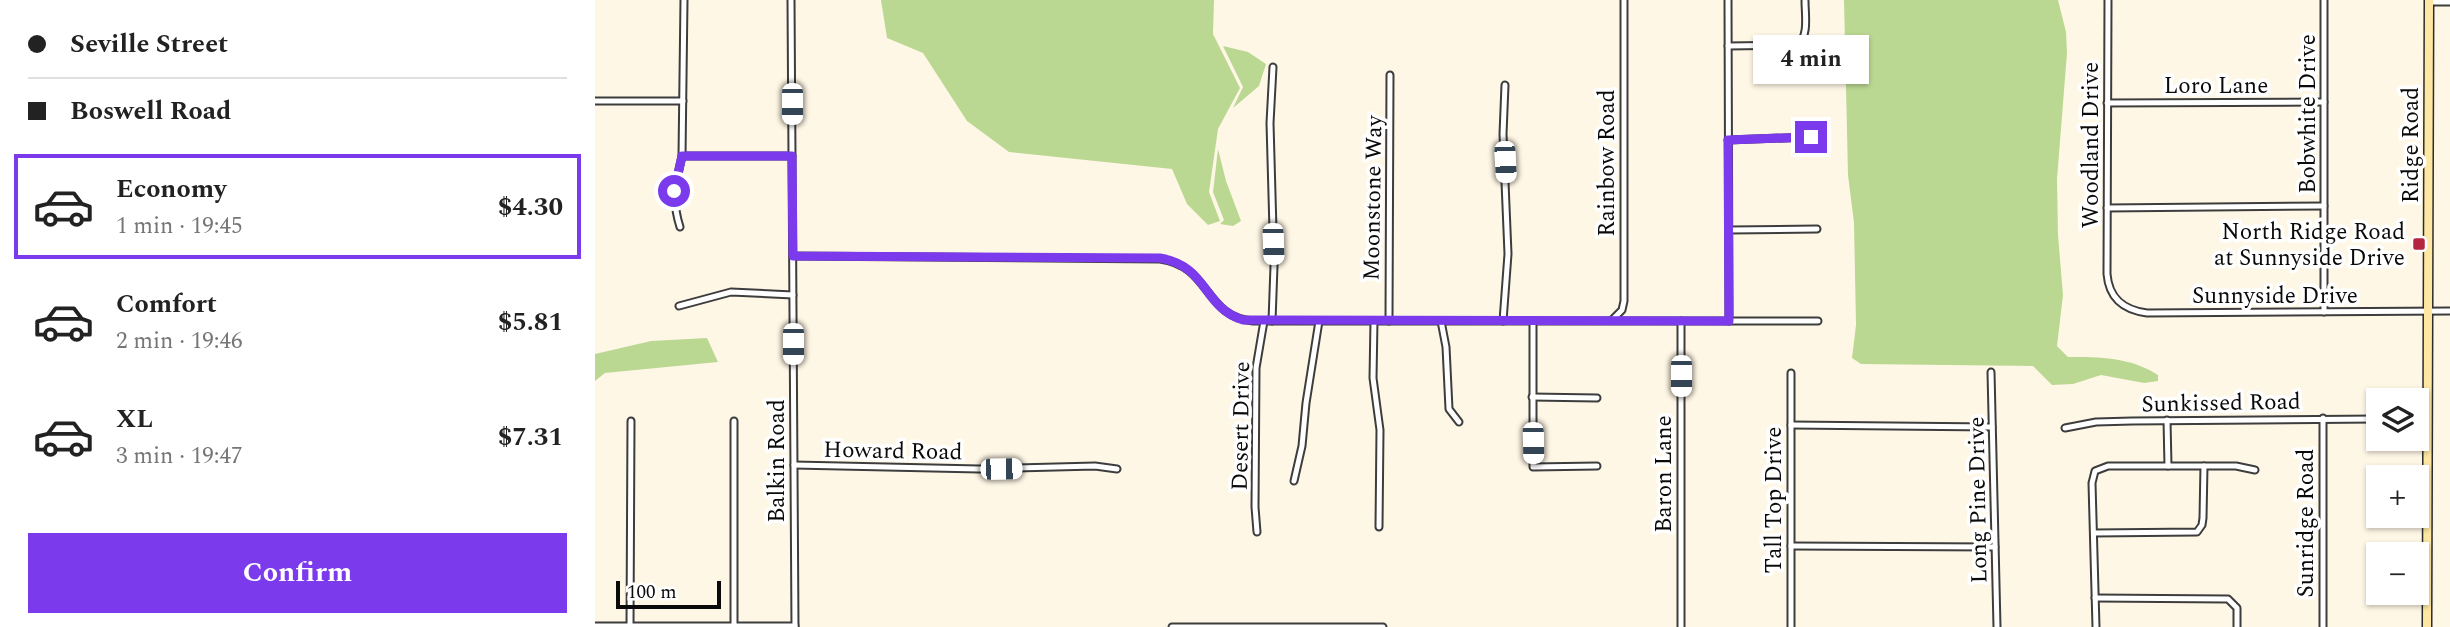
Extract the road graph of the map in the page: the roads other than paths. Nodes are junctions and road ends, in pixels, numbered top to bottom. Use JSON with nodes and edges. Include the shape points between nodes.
{"nodes":[{"id":1,"x":684,"y":0,"type":"edge"},
{"id":2,"x":791,"y":0,"type":"edge"},
{"id":3,"x":1624,"y":0,"type":"edge"},
{"id":4,"x":1728,"y":0,"type":"edge"},
{"id":5,"x":2108,"y":0,"type":"edge"},
{"id":6,"x":2324,"y":0,"type":"edge"},
{"id":7,"x":1805,"y":1,"type":"edge"},
{"id":8,"x":2429,"y":1,"type":"edge"},
{"id":9,"x":2450,"y":2,"type":"edge"},
{"id":10,"x":1728,"y":46,"type":"junction"},
{"id":11,"x":1273,"y":67,"type":"dead end"},
{"id":12,"x":1390,"y":75,"type":"dead end"},
{"id":13,"x":1505,"y":85,"type":"dead end"},
{"id":14,"x":595,"y":101,"type":"edge"},
{"id":15,"x":683,"y":101,"type":"junction"},
{"id":16,"x":2324,"y":102,"type":"junction"},
{"id":17,"x":2107,"y":103,"type":"junction"},
{"id":18,"x":1811,"y":137,"type":"dead end"},
{"id":19,"x":1728,"y":140,"type":"junction"},
{"id":20,"x":682,"y":156,"type":"junction"},
{"id":21,"x":792,"y":156,"type":"junction"},
{"id":22,"x":2324,"y":206,"type":"junction"},
{"id":23,"x":2107,"y":208,"type":"junction"},
{"id":24,"x":680,"y":227,"type":"dead end"},
{"id":25,"x":1817,"y":229,"type":"dead end"},
{"id":26,"x":1729,"y":230,"type":"junction"},
{"id":27,"x":793,"y":256,"type":"junction"},
{"id":28,"x":2110,"y":290,"type":"joint"},
{"id":29,"x":793,"y":295,"type":"junction"},
{"id":30,"x":679,"y":306,"type":"dead end"},
{"id":31,"x":2428,"y":311,"type":"junction"},
{"id":32,"x":2450,"y":311,"type":"edge"},
{"id":33,"x":2324,"y":312,"type":"junction"},
{"id":34,"x":1610,"y":320,"type":"junction"},
{"id":35,"x":1263,"y":321,"type":"junction"},
{"id":36,"x":1272,"y":321,"type":"junction"},
{"id":37,"x":1319,"y":321,"type":"junction"},
{"id":38,"x":1374,"y":321,"type":"junction"},
{"id":39,"x":1389,"y":321,"type":"junction"},
{"id":40,"x":1441,"y":321,"type":"junction"},
{"id":41,"x":1503,"y":321,"type":"junction"},
{"id":42,"x":1533,"y":321,"type":"junction"},
{"id":43,"x":1681,"y":321,"type":"junction"},
{"id":44,"x":1729,"y":321,"type":"junction"},
{"id":45,"x":1818,"y":321,"type":"dead end"},
{"id":46,"x":1991,"y":372,"type":"dead end"},
{"id":47,"x":1791,"y":373,"type":"dead end"},
{"id":48,"x":2428,"y":388,"type":"edge"},
{"id":49,"x":1532,"y":397,"type":"junction"},
{"id":50,"x":1597,"y":398,"type":"dead end"},
{"id":51,"x":2323,"y":418,"type":"junction"},
{"id":52,"x":2366,"y":419,"type":"edge"},
{"id":53,"x":2167,"y":420,"type":"junction"},
{"id":54,"x":631,"y":421,"type":"dead end"},
{"id":55,"x":734,"y":421,"type":"dead end"},
{"id":56,"x":1459,"y":422,"type":"dead end"},
{"id":57,"x":1791,"y":425,"type":"junction"},
{"id":58,"x":1993,"y":427,"type":"junction"},
{"id":59,"x":2065,"y":428,"type":"dead end"},
{"id":60,"x":2428,"y":451,"type":"edge"},
{"id":61,"x":794,"y":465,"type":"junction"},
{"id":62,"x":1597,"y":466,"type":"dead end"},
{"id":63,"x":2168,"y":466,"type":"junction"},
{"id":64,"x":2204,"y":466,"type":"junction"},
{"id":65,"x":1117,"y":469,"type":"dead end"},
{"id":66,"x":2255,"y":470,"type":"dead end"},
{"id":67,"x":1294,"y":481,"type":"dead end"},
{"id":68,"x":1379,"y":527,"type":"dead end"},
{"id":69,"x":1257,"y":532,"type":"dead end"},
{"id":70,"x":2094,"y":533,"type":"junction"},
{"id":71,"x":1791,"y":546,"type":"junction"},
{"id":72,"x":1995,"y":547,"type":"junction"},
{"id":73,"x":2095,"y":598,"type":"junction"},
{"id":74,"x":595,"y":626,"type":"edge"},
{"id":75,"x":734,"y":626,"type":"edge"},
{"id":76,"x":630,"y":627,"type":"edge"},
{"id":77,"x":795,"y":627,"type":"edge"},
{"id":78,"x":1172,"y":627,"type":"edge"},
{"id":79,"x":1383,"y":627,"type":"edge"},
{"id":80,"x":1681,"y":627,"type":"edge"},
{"id":81,"x":1791,"y":627,"type":"edge"},
{"id":82,"x":1997,"y":627,"type":"edge"},
{"id":83,"x":2096,"y":627,"type":"edge"},
{"id":84,"x":2237,"y":627,"type":"edge"},
{"id":85,"x":2323,"y":627,"type":"edge"},
{"id":86,"x":2427,"y":627,"type":"edge"}],
"edges":[{"from":1,"to":15,"type":"street"},
{"from":2,"to":21,"type":"street","name":"Balkin Road"},
{"from":3,"to":34,"type":"street","name":"Rainbow Road","via":[[1624,301],[1617,317]]},
{"from":4,"to":10,"type":"street"},
{"from":5,"to":17,"type":"street","name":"Woodland Drive"},
{"from":6,"to":16,"type":"street","name":"Bobwhite Drive"},
{"from":7,"to":10,"type":"street","via":[[1801,44]]},
{"from":8,"to":9,"type":"street"},
{"from":8,"to":31,"type":"street","name":"Ridge Road"},
{"from":10,"to":19,"type":"street"},
{"from":11,"to":36,"type":"street"},
{"from":12,"to":39,"type":"street","name":"Moonstone Way"},
{"from":13,"to":41,"type":"street","via":[[1508,254]]},
{"from":14,"to":15,"type":"street"},
{"from":15,"to":20,"type":"street"},
{"from":16,"to":17,"type":"street","name":"Loro Lane"},
{"from":16,"to":22,"type":"street","name":"Bobwhite Drive"},
{"from":17,"to":23,"type":"street","name":"Woodland Drive"},
{"from":18,"to":19,"type":"street"},
{"from":19,"to":26,"type":"street"},
{"from":20,"to":21,"type":"street"},
{"from":20,"to":24,"type":"street","via":[[673,208]]},
{"from":21,"to":27,"type":"street","name":"Balkin Road"},
{"from":22,"to":23,"type":"street"},
{"from":22,"to":33,"type":"street","name":"Bobwhite Drive"},
{"from":23,"to":28,"type":"street","name":"Woodland Drive"},
{"from":25,"to":26,"type":"street"},
{"from":26,"to":44,"type":"street"},
{"from":27,"to":29,"type":"street","name":"Balkin Road"},
{"from":27,"to":35,"type":"street","via":[[1160,258],[1188,268],[1230,315]]},
{"from":28,"to":33,"type":"street","name":"Sunnyside Drive","via":[[2127,308],[2147,313]]},
{"from":29,"to":30,"type":"street","via":[[730,292]]},
{"from":29,"to":61,"type":"street","name":"Balkin Road"},
{"from":31,"to":32,"type":"street","name":"Sunnyside Drive"},
{"from":31,"to":33,"type":"street","name":"Sunnyside Drive"},
{"from":31,"to":48,"type":"street","name":"Ridge Road"},
{"from":34,"to":42,"type":"street"},
{"from":34,"to":43,"type":"street"},
{"from":35,"to":36,"type":"street"},
{"from":35,"to":69,"type":"street","name":"Desert Drive","via":[[1256,368]]},
{"from":36,"to":37,"type":"street"},
{"from":37,"to":38,"type":"street"},
{"from":37,"to":67,"type":"street"},
{"from":38,"to":39,"type":"street"},
{"from":38,"to":68,"type":"street"},
{"from":39,"to":40,"type":"street"},
{"from":40,"to":41,"type":"street"},
{"from":40,"to":56,"type":"street","via":[[1449,409]]},
{"from":41,"to":42,"type":"street"},
{"from":42,"to":49,"type":"street"},
{"from":43,"to":44,"type":"street"},
{"from":43,"to":80,"type":"street","name":"Baron Lane"},
{"from":44,"to":45,"type":"street"},
{"from":46,"to":58,"type":"street","name":"Long Pine Drive"},
{"from":47,"to":57,"type":"street","name":"Tall Top Drive"},
{"from":49,"to":50,"type":"street"},
{"from":49,"to":62,"type":"street","via":[[1533,467]]},
{"from":51,"to":52,"type":"street","name":"Sunkissed Road"},
{"from":51,"to":53,"type":"street","name":"Sunkissed Road"},
{"from":51,"to":85,"type":"street","name":"Sunridge Road"},
{"from":53,"to":59,"type":"street","name":"Sunkissed Road","via":[[2096,422]]},
{"from":53,"to":63,"type":"street"},
{"from":54,"to":76,"type":"street"},
{"from":55,"to":75,"type":"street"},
{"from":57,"to":58,"type":"street"},
{"from":57,"to":71,"type":"street","name":"Tall Top Drive"},
{"from":58,"to":72,"type":"street","name":"Long Pine Drive"},
{"from":60,"to":86,"type":"street","name":"Ridge Road"},
{"from":61,"to":65,"type":"street","name":"Howard Road"},
{"from":61,"to":77,"type":"street","name":"Balkin Road"},
{"from":63,"to":64,"type":"street"},
{"from":63,"to":70,"type":"street","via":[[2108,466],[2095,471]]},
{"from":64,"to":66,"type":"street"},
{"from":64,"to":70,"type":"street","via":[[2203,517],[2197,532]]},
{"from":70,"to":73,"type":"street"},
{"from":71,"to":72,"type":"street"},
{"from":71,"to":81,"type":"street","name":"Tall Top Drive"},
{"from":72,"to":82,"type":"street","name":"Long Pine Drive"},
{"from":73,"to":83,"type":"street"},
{"from":73,"to":84,"type":"street","via":[[2228,599],[2237,608]]},
{"from":74,"to":76,"type":"street"},
{"from":75,"to":76,"type":"street"},
{"from":75,"to":77,"type":"street"},
{"from":78,"to":79,"type":"street"}]}
